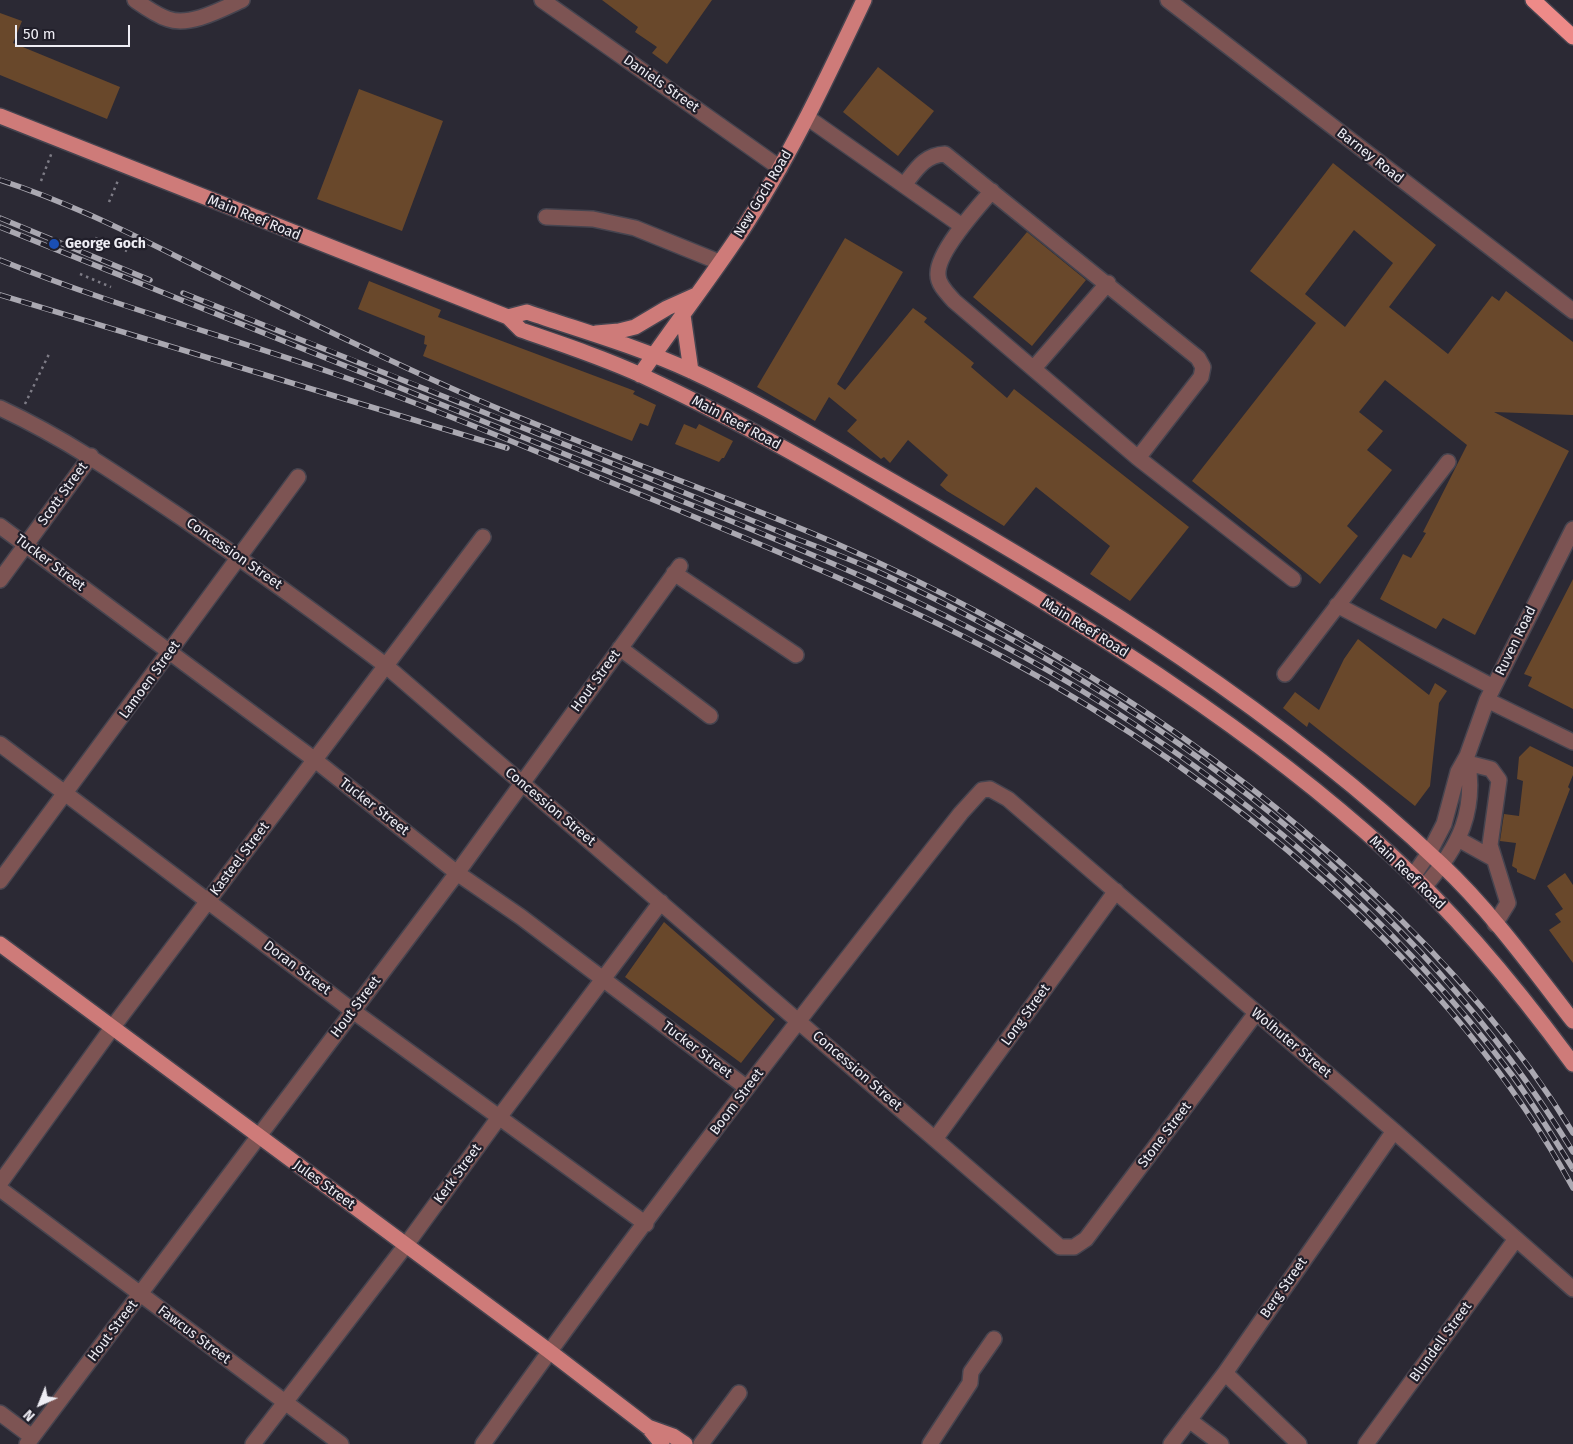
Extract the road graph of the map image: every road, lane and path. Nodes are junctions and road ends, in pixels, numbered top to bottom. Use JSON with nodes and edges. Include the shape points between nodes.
{"nodes":[{"id":1,"x":135,"y":0,"type":"edge"},
{"id":2,"x":242,"y":0,"type":"edge"},
{"id":3,"x":542,"y":0,"type":"edge"},
{"id":4,"x":864,"y":0,"type":"edge"},
{"id":5,"x":1168,"y":0,"type":"edge"},
{"id":6,"x":1533,"y":0,"type":"edge"},
{"id":7,"x":1573,"y":37,"type":"edge"},
{"id":8,"x":0,"y":116,"type":"edge"},
{"id":9,"x":808,"y":118,"type":"junction"},
{"id":10,"x":49,"y":160,"type":"dead end"},
{"id":11,"x":780,"y":168,"type":"junction"},
{"id":12,"x":41,"y":181,"type":"dead end"},
{"id":13,"x":904,"y":185,"type":"junction"},
{"id":14,"x":114,"y":191,"type":"dead end"},
{"id":15,"x":992,"y":191,"type":"junction"},
{"id":16,"x":109,"y":202,"type":"dead end"},
{"id":17,"x":546,"y":217,"type":"dead end"},
{"id":18,"x":962,"y":226,"type":"junction"},
{"id":19,"x":95,"y":238,"type":"dead end"},
{"id":20,"x":126,"y":251,"type":"dead end"},
{"id":21,"x":720,"y":262,"type":"junction"},
{"id":22,"x":80,"y":274,"type":"dead end"},
{"id":23,"x":1108,"y":283,"type":"junction"},
{"id":24,"x":111,"y":287,"type":"dead end"},
{"id":25,"x":696,"y":295,"type":"junction"},
{"id":26,"x":1573,"y":311,"type":"edge"},
{"id":27,"x":683,"y":314,"type":"junction"},
{"id":28,"x":508,"y":317,"type":"junction"},
{"id":29,"x":587,"y":333,"type":"junction"},
{"id":30,"x":49,"y":354,"type":"dead end"},
{"id":31,"x":654,"y":355,"type":"junction"},
{"id":32,"x":1034,"y":368,"type":"junction"},
{"id":33,"x":691,"y":371,"type":"junction"},
{"id":34,"x":640,"y":375,"type":"junction"},
{"id":35,"x":0,"y":408,"type":"edge"},
{"id":36,"x":19,"y":416,"type":"junction"},
{"id":37,"x":91,"y":456,"type":"junction"},
{"id":38,"x":1138,"y":458,"type":"junction"},
{"id":39,"x":1448,"y":462,"type":"dead end"},
{"id":40,"x":298,"y":477,"type":"dead end"},
{"id":41,"x":0,"y":526,"type":"edge"},
{"id":42,"x":1573,"y":529,"type":"edge"},
{"id":43,"x":483,"y":537,"type":"dead end"},
{"id":44,"x":26,"y":544,"type":"junction"},
{"id":45,"x":239,"y":557,"type":"junction"},
{"id":46,"x":1293,"y":579,"type":"dead end"},
{"id":47,"x":0,"y":580,"type":"edge"},
{"id":48,"x":1337,"y":605,"type":"junction"},
{"id":49,"x":620,"y":648,"type":"junction"},
{"id":50,"x":170,"y":653,"type":"junction"},
{"id":51,"x":796,"y":655,"type":"dead end"},
{"id":52,"x":385,"y":665,"type":"junction"},
{"id":53,"x":1284,"y":674,"type":"dead end"},
{"id":54,"x":1490,"y":693,"type":"junction"},
{"id":55,"x":710,"y":716,"type":"dead end"},
{"id":56,"x":1573,"y":742,"type":"edge"},
{"id":57,"x":0,"y":744,"type":"edge"},
{"id":58,"x":315,"y":760,"type":"junction"},
{"id":59,"x":1467,"y":760,"type":"junction"},
{"id":60,"x":521,"y":783,"type":"junction"},
{"id":61,"x":66,"y":793,"type":"junction"},
{"id":62,"x":1008,"y":799,"type":"joint"},
{"id":63,"x":1458,"y":839,"type":"junction"},
{"id":64,"x":1429,"y":853,"type":"junction"},
{"id":65,"x":1494,"y":859,"type":"junction"},
{"id":66,"x":1443,"y":865,"type":"junction"},
{"id":67,"x":457,"y":873,"type":"junction"},
{"id":68,"x":1413,"y":876,"type":"junction"},
{"id":69,"x":0,"y":881,"type":"edge"},
{"id":70,"x":1424,"y":887,"type":"junction"},
{"id":71,"x":1116,"y":892,"type":"junction"},
{"id":72,"x":208,"y":901,"type":"junction"},
{"id":73,"x":661,"y":902,"type":"junction"},
{"id":74,"x":1495,"y":924,"type":"junction"},
{"id":75,"x":0,"y":944,"type":"edge"},
{"id":76,"x":604,"y":978,"type":"junction"},
{"id":77,"x":353,"y":1011,"type":"junction"},
{"id":78,"x":1256,"y":1013,"type":"junction"},
{"id":79,"x":798,"y":1020,"type":"junction"},
{"id":80,"x":1573,"y":1021,"type":"edge"},
{"id":81,"x":112,"y":1028,"type":"junction"},
{"id":82,"x":1573,"y":1064,"type":"edge"},
{"id":83,"x":747,"y":1088,"type":"junction"},
{"id":84,"x":500,"y":1116,"type":"junction"},
{"id":85,"x":1394,"y":1131,"type":"junction"},
{"id":86,"x":259,"y":1136,"type":"junction"},
{"id":87,"x":935,"y":1139,"type":"junction"},
{"id":88,"x":0,"y":1183,"type":"edge"},
{"id":89,"x":0,"y":1189,"type":"edge"},
{"id":90,"x":646,"y":1224,"type":"junction"},
{"id":91,"x":1516,"y":1239,"type":"junction"},
{"id":92,"x":406,"y":1245,"type":"junction"},
{"id":93,"x":1068,"y":1248,"type":"joint"},
{"id":94,"x":1573,"y":1289,"type":"edge"},
{"id":95,"x":140,"y":1295,"type":"junction"},
{"id":96,"x":994,"y":1338,"type":"dead end"},
{"id":97,"x":549,"y":1351,"type":"junction"},
{"id":98,"x":1225,"y":1373,"type":"junction"},
{"id":99,"x":739,"y":1393,"type":"dead end"},
{"id":100,"x":284,"y":1403,"type":"junction"},
{"id":101,"x":0,"y":1413,"type":"edge"},
{"id":102,"x":1189,"y":1420,"type":"junction"},
{"id":103,"x":648,"y":1426,"type":"junction"},
{"id":104,"x":30,"y":1441,"type":"edge"},
{"id":105,"x":253,"y":1444,"type":"edge"},
{"id":106,"x":341,"y":1444,"type":"edge"},
{"id":107,"x":483,"y":1444,"type":"edge"},
{"id":108,"x":662,"y":1444,"type":"edge"},
{"id":109,"x":685,"y":1444,"type":"edge"},
{"id":110,"x":701,"y":1444,"type":"edge"},
{"id":111,"x":930,"y":1444,"type":"edge"},
{"id":112,"x":1171,"y":1444,"type":"edge"},
{"id":113,"x":1221,"y":1444,"type":"edge"},
{"id":114,"x":1299,"y":1444,"type":"edge"},
{"id":115,"x":1366,"y":1444,"type":"edge"}],
"edges":[{"from":1,"to":2,"type":"street","via":[[170,20],[186,20]]},
{"from":3,"to":11,"type":"street","name":"Daniels Street"},
{"from":4,"to":9,"type":"main road","name":"New Goch Road"},
{"from":5,"to":26,"type":"street","name":"Barney Road"},
{"from":6,"to":7,"type":"highway"},
{"from":8,"to":28,"type":"main road","name":"Main Reef Road"},
{"from":9,"to":11,"type":"main road","name":"New Goch Road"},
{"from":9,"to":13,"type":"street"},
{"from":10,"to":12,"type":"path"},
{"from":11,"to":21,"type":"main road","name":"New Goch Road"},
{"from":13,"to":15,"type":"street","via":[[926,159],[935,154],[945,154]]},
{"from":13,"to":18,"type":"street"},
{"from":14,"to":16,"type":"path"},
{"from":15,"to":18,"type":"street"},
{"from":15,"to":23,"type":"street"},
{"from":17,"to":21,"type":"street","via":[[592,219],[635,228]]},
{"from":18,"to":32,"type":"street","via":[[938,265],[937,277],[954,301]]},
{"from":19,"to":20,"type":"path"},
{"from":21,"to":25,"type":"main road","name":"New Goch Road"},
{"from":22,"to":24,"type":"path"},
{"from":23,"to":32,"type":"street"},
{"from":23,"to":38,"type":"street","via":[[1198,358],[1203,367],[1201,377]]},
{"from":25,"to":27,"type":"main road","name":"New Goch Road"},
{"from":25,"to":29,"type":"main road","via":[[635,327]]},
{"from":27,"to":31,"type":"main road","name":"New Goch Road"},
{"from":27,"to":33,"type":"main road"},
{"from":28,"to":29,"type":"main road","name":"Main Reef Road","via":[[527,312]]},
{"from":28,"to":34,"type":"main road","name":"Main Reef Road","via":[[521,330]]},
{"from":29,"to":31,"type":"main road","name":"Main Reef Road"},
{"from":30,"to":36,"type":"path"},
{"from":31,"to":33,"type":"main road","name":"Main Reef Road"},
{"from":31,"to":34,"type":"main road","name":"New Goch Road"},
{"from":32,"to":38,"type":"street"},
{"from":33,"to":64,"type":"main road","name":"Main Reef Road","via":[[746,398],[970,525],[1174,653],[1326,764]]},
{"from":34,"to":68,"type":"main road","name":"Main Reef Road","via":[[813,464],[989,568],[1153,671],[1232,725],[1312,786]]},
{"from":35,"to":36,"type":"street","name":"Concession Street"},
{"from":36,"to":37,"type":"street","name":"Concession Street"},
{"from":37,"to":44,"type":"street","name":"Scott Street"},
{"from":37,"to":45,"type":"street","name":"Concession Street"},
{"from":38,"to":46,"type":"street"},
{"from":39,"to":48,"type":"street"},
{"from":40,"to":45,"type":"street","name":"Lamoen Street"},
{"from":41,"to":44,"type":"street","name":"Tucker Street"},
{"from":42,"to":54,"type":"street","name":"Ruven Road"},
{"from":43,"to":52,"type":"street","name":"Kasteel Street"},
{"from":44,"to":47,"type":"street","name":"Scott Street"},
{"from":44,"to":50,"type":"street","name":"Tucker Street"},
{"from":45,"to":50,"type":"street","name":"Lamoen Street"},
{"from":45,"to":52,"type":"street","name":"Concession Street"},
{"from":48,"to":53,"type":"street"},
{"from":48,"to":54,"type":"street"},
{"from":49,"to":51,"type":"street","name":"Hout Street","via":[[677,570]]},
{"from":49,"to":55,"type":"street"},
{"from":49,"to":60,"type":"street","name":"Hout Street"},
{"from":50,"to":58,"type":"street","name":"Tucker Street"},
{"from":50,"to":61,"type":"street","name":"Lamoen Street"},
{"from":52,"to":58,"type":"street","name":"Kasteel Street"},
{"from":52,"to":60,"type":"street","name":"Concession Street"},
{"from":54,"to":56,"type":"street"},
{"from":54,"to":59,"type":"street","name":"Ruven Road"},
{"from":57,"to":61,"type":"street","name":"Doran Street"},
{"from":58,"to":67,"type":"street","name":"Tucker Street"},
{"from":58,"to":72,"type":"street","name":"Kasteel Street"},
{"from":59,"to":63,"type":"street","name":"Ruven Road","via":[[1471,778],[1470,806]]},
{"from":59,"to":64,"type":"street","name":"Ruven Road","via":[[1458,772],[1444,824]]},
{"from":59,"to":65,"type":"street","via":[[1491,769],[1499,780],[1490,841]]},
{"from":60,"to":67,"type":"street","name":"Hout Street"},
{"from":60,"to":73,"type":"street","name":"Concession Street"},
{"from":61,"to":69,"type":"street","name":"Lamoen Street"},
{"from":61,"to":72,"type":"street","name":"Doran Street"},
{"from":62,"to":71,"type":"street","name":"Wolhuter Street"},
{"from":62,"to":79,"type":"street","name":"Boom Street","via":[[990,789],[975,796]]},
{"from":63,"to":65,"type":"street"},
{"from":63,"to":66,"type":"street","name":"Ruven Road"},
{"from":64,"to":66,"type":"main road","name":"Main Reef Road"},
{"from":64,"to":68,"type":"street","name":"Ruven Road"},
{"from":65,"to":74,"type":"street","via":[[1508,899],[1506,909]]},
{"from":66,"to":70,"type":"street","name":"Ruven Road"},
{"from":66,"to":74,"type":"main road","name":"Main Reef Road"},
{"from":67,"to":76,"type":"street","name":"Tucker Street"},
{"from":67,"to":77,"type":"street","name":"Hout Street"},
{"from":68,"to":70,"type":"main road","name":"Main Reef Road"},
{"from":70,"to":82,"type":"main road","name":"Main Reef Road","via":[[1491,960]]},
{"from":71,"to":78,"type":"street","name":"Wolhuter Street"},
{"from":71,"to":87,"type":"street","name":"Long Street"},
{"from":72,"to":77,"type":"street","name":"Doran Street"},
{"from":72,"to":81,"type":"street","name":"Kasteel Street"},
{"from":73,"to":76,"type":"street","name":"Kerk Street"},
{"from":73,"to":79,"type":"street","name":"Concession Street"},
{"from":74,"to":80,"type":"main road","name":"Main Reef Road"},
{"from":75,"to":81,"type":"main road","name":"Jules Street"},
{"from":76,"to":83,"type":"street","name":"Tucker Street"},
{"from":76,"to":84,"type":"street","name":"Kerk Street"},
{"from":77,"to":84,"type":"street","name":"Doran Street"},
{"from":77,"to":86,"type":"street","name":"Hout Street"},
{"from":78,"to":85,"type":"street","name":"Wolhuter Street"},
{"from":78,"to":93,"type":"street","name":"Stone Street","via":[[1086,1239]]},
{"from":79,"to":83,"type":"street","name":"Boom Street"},
{"from":79,"to":87,"type":"street","name":"Concession Street"},
{"from":81,"to":86,"type":"main road","name":"Jules Street"},
{"from":81,"to":88,"type":"street","name":"Kasteel Street"},
{"from":83,"to":90,"type":"street","name":"Boom Street"},
{"from":84,"to":90,"type":"street","name":"Doran Street"},
{"from":84,"to":92,"type":"street","name":"Kerk Street"},
{"from":85,"to":91,"type":"street","name":"Wolhuter Street"},
{"from":85,"to":98,"type":"street","name":"Berg Street"},
{"from":86,"to":92,"type":"main road","name":"Jules Street"},
{"from":86,"to":95,"type":"street","name":"Hout Street"},
{"from":87,"to":93,"type":"street","name":"Concession Street","via":[[1051,1241]]},
{"from":89,"to":95,"type":"street","name":"Fawcus Street"},
{"from":90,"to":97,"type":"street","name":"Boom Street"},
{"from":91,"to":94,"type":"street","name":"Wolhuter Street"},
{"from":91,"to":115,"type":"street","name":"Blundell Street"},
{"from":92,"to":97,"type":"main road","name":"Jules Street"},
{"from":92,"to":100,"type":"street","name":"Kerk Street"},
{"from":95,"to":100,"type":"street","name":"Fawcus Street"},
{"from":95,"to":104,"type":"street","name":"Hout Street"},
{"from":96,"to":111,"type":"street","via":[[971,1372],[970,1383]]},
{"from":97,"to":103,"type":"main road","name":"Jules Street"},
{"from":97,"to":107,"type":"street","name":"Boom Street"},
{"from":98,"to":102,"type":"street","name":"Berg Street"},
{"from":98,"to":114,"type":"street"},
{"from":99,"to":110,"type":"street"},
{"from":100,"to":105,"type":"street","name":"Kerk Street"},
{"from":100,"to":106,"type":"street","name":"Fawcus Street"},
{"from":101,"to":104,"type":"street"},
{"from":102,"to":112,"type":"street","name":"Berg Street"},
{"from":102,"to":113,"type":"street"},
{"from":103,"to":108,"type":"main road","name":"Jules Street"},
{"from":103,"to":109,"type":"main road","name":"Jules Street"}]}
